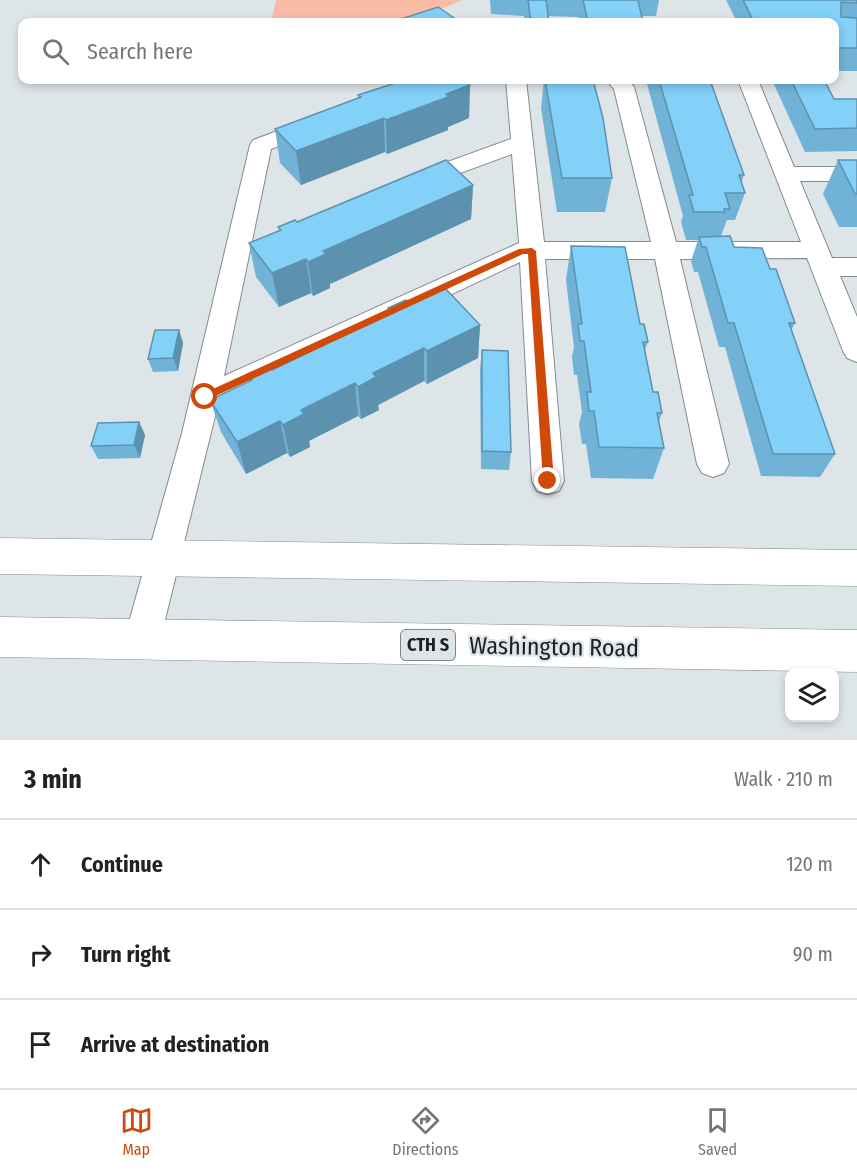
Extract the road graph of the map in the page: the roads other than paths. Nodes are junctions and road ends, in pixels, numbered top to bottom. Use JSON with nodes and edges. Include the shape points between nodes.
{"nodes":[{"id":1,"x":516,"y":84,"type":"edge"},
{"id":2,"x":621,"y":84,"type":"edge"},
{"id":3,"x":750,"y":84,"type":"edge"},
{"id":4,"x":338,"y":116,"type":"edge"},
{"id":5,"x":522,"y":142,"type":"junction"},
{"id":6,"x":785,"y":174,"type":"junction"},
{"id":7,"x":857,"y":174,"type":"edge"},
{"id":8,"x":402,"y":187,"type":"edge"},
{"id":9,"x":532,"y":251,"type":"junction"},
{"id":10,"x":666,"y":251,"type":"junction"},
{"id":11,"x":818,"y":259,"type":"junction"},
{"id":12,"x":857,"y":267,"type":"edge"},
{"id":13,"x":857,"y":351,"type":"edge"},
{"id":14,"x":205,"y":397,"type":"junction"},
{"id":15,"x":713,"y":464,"type":"dead end"},
{"id":16,"x":548,"y":481,"type":"dead end"},
{"id":17,"x":0,"y":556,"type":"edge"},
{"id":18,"x":163,"y":560,"type":"junction"},
{"id":19,"x":857,"y":568,"type":"edge"},
{"id":20,"x":0,"y":637,"type":"edge"},
{"id":21,"x":142,"y":640,"type":"junction"},
{"id":22,"x":857,"y":651,"type":"edge"}],
"edges":[{"from":1,"to":5,"type":"lane"},
{"from":2,"to":10,"type":"lane"},
{"from":3,"to":6,"type":"lane"},
{"from":4,"to":14,"type":"lane","via":[[261,145],[249,244]]},
{"from":5,"to":8,"type":"lane"},
{"from":5,"to":9,"type":"lane"},
{"from":6,"to":7,"type":"lane"},
{"from":6,"to":11,"type":"lane"},
{"from":9,"to":10,"type":"lane"},
{"from":9,"to":14,"type":"lane","via":[[522,251]]},
{"from":9,"to":16,"type":"lane"},
{"from":10,"to":11,"type":"lane"},
{"from":10,"to":15,"type":"lane"},
{"from":11,"to":12,"type":"lane"},
{"from":11,"to":13,"type":"lane"},
{"from":14,"to":18,"type":"lane"},
{"from":17,"to":18,"type":"main road"},
{"from":18,"to":19,"type":"main road"},
{"from":18,"to":21,"type":"lane"},
{"from":20,"to":21,"type":"main road","name":"Washington Road","number":"CTH S"},
{"from":21,"to":22,"type":"main road","name":"Washington Road","number":"CTH S"}]}
